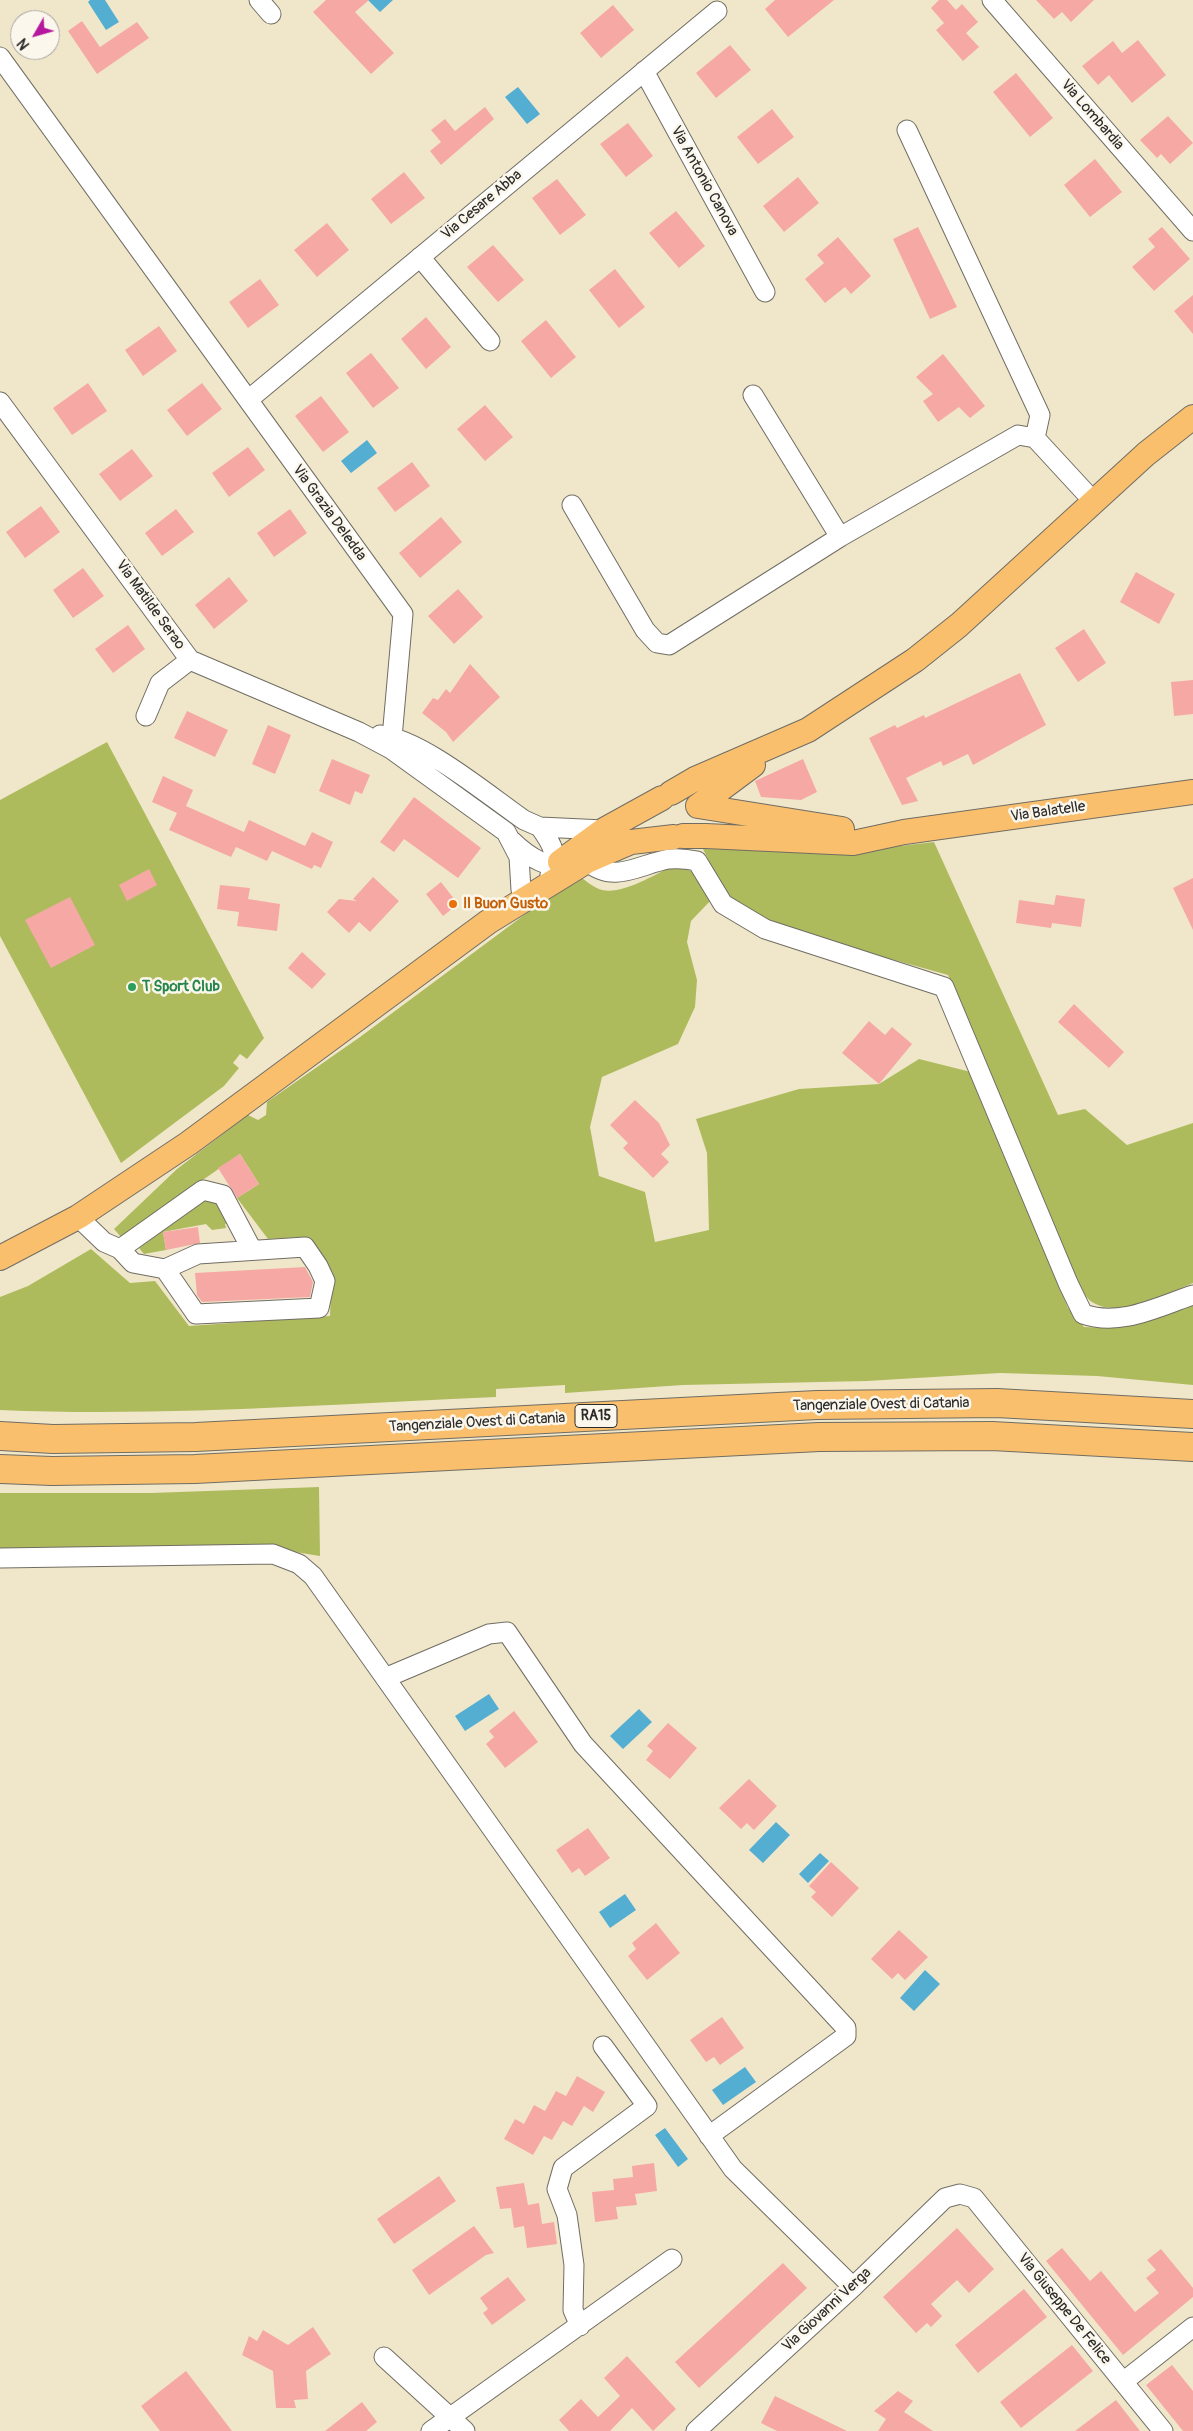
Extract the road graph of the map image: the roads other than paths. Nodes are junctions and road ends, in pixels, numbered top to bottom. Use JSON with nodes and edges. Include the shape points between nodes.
{"nodes":[{"id":1,"x":992,"y":0,"type":"edge"},
{"id":2,"x":717,"y":11,"type":"dead end"},
{"id":3,"x":0,"y":57,"type":"edge"},
{"id":4,"x":644,"y":71,"type":"junction"},
{"id":5,"x":907,"y":130,"type":"dead end"},
{"id":6,"x":1193,"y":231,"type":"edge"},
{"id":7,"x":420,"y":257,"type":"junction"},
{"id":8,"x":765,"y":292,"type":"dead end"},
{"id":9,"x":490,"y":341,"type":"dead end"},
{"id":10,"x":753,"y":395,"type":"dead end"},
{"id":11,"x":248,"y":400,"type":"junction"},
{"id":12,"x":0,"y":402,"type":"edge"},
{"id":13,"x":1193,"y":417,"type":"edge"},
{"id":14,"x":1035,"y":438,"type":"junction"},
{"id":15,"x":1094,"y":502,"type":"junction"},
{"id":16,"x":572,"y":505,"type":"dead end"},
{"id":17,"x":840,"y":537,"type":"junction"},
{"id":18,"x":190,"y":660,"type":"junction"},
{"id":19,"x":146,"y":716,"type":"dead end"},
{"id":20,"x":785,"y":742,"type":"junction"},
{"id":21,"x":391,"y":743,"type":"junction"},
{"id":22,"x":730,"y":782,"type":"junction"},
{"id":23,"x":1193,"y":792,"type":"edge"},
{"id":24,"x":667,"y":796,"type":"junction"},
{"id":25,"x":698,"y":806,"type":"junction"},
{"id":26,"x":738,"y":812,"type":"junction"},
{"id":27,"x":540,"y":827,"type":"junction"},
{"id":28,"x":604,"y":830,"type":"junction"},
{"id":29,"x":904,"y":832,"type":"junction"},
{"id":30,"x":679,"y":837,"type":"junction"},
{"id":31,"x":512,"y":840,"type":"junction"},
{"id":32,"x":566,"y":871,"type":"junction"},
{"id":33,"x":520,"y":890,"type":"junction"},
{"id":34,"x":488,"y":922,"type":"junction"},
{"id":35,"x":78,"y":1217,"type":"junction"},
{"id":36,"x":120,"y":1249,"type":"junction"},
{"id":37,"x":252,"y":1250,"type":"junction"},
{"id":38,"x":198,"y":1254,"type":"junction"},
{"id":39,"x":0,"y":1258,"type":"edge"},
{"id":40,"x":133,"y":1263,"type":"junction"},
{"id":41,"x":165,"y":1269,"type":"junction"},
{"id":42,"x":1193,"y":1295,"type":"edge"},
{"id":43,"x":1193,"y":1414,"type":"edge"},
{"id":44,"x":0,"y":1436,"type":"edge"},
{"id":45,"x":1193,"y":1447,"type":"edge"},
{"id":46,"x":0,"y":1469,"type":"edge"},
{"id":47,"x":0,"y":1558,"type":"edge"},
{"id":48,"x":386,"y":1678,"type":"junction"},
{"id":49,"x":603,"y":2046,"type":"dead end"},
{"id":50,"x":709,"y":2136,"type":"junction"},
{"id":51,"x":960,"y":2194,"type":"joint"},
{"id":52,"x":672,"y":2259,"type":"dead end"},
{"id":53,"x":853,"y":2287,"type":"junction"},
{"id":54,"x":585,"y":2323,"type":"junction"},
{"id":55,"x":1193,"y":2327,"type":"edge"},
{"id":56,"x":384,"y":2357,"type":"dead end"},
{"id":57,"x":1124,"y":2382,"type":"junction"},
{"id":58,"x":450,"y":2417,"type":"junction"},
{"id":59,"x":431,"y":2431,"type":"edge"},
{"id":60,"x":465,"y":2431,"type":"edge"},
{"id":61,"x":696,"y":2431,"type":"edge"},
{"id":62,"x":1163,"y":2431,"type":"edge"}],
"edges":[{"from":1,"to":6,"type":"street","name":"Via Lombardia"},
{"from":2,"to":4,"type":"street","name":"Via Cesare Abba"},
{"from":3,"to":11,"type":"street","name":"Via Grazia Deledda"},
{"from":4,"to":7,"type":"street","name":"Via Cesare Abba"},
{"from":4,"to":8,"type":"street","name":"Via Antonio Canova"},
{"from":5,"to":14,"type":"street","via":[[1040,415]]},
{"from":7,"to":9,"type":"street"},
{"from":7,"to":11,"type":"street","name":"Via Cesare Abba"},
{"from":10,"to":17,"type":"street"},
{"from":11,"to":21,"type":"street","name":"Via Grazia Deledda","via":[[403,614]]},
{"from":12,"to":18,"type":"street","name":"Via Matilde Serao"},
{"from":13,"to":15,"type":"main road","via":[[1146,454]]},
{"from":14,"to":15,"type":"street"},
{"from":14,"to":17,"type":"street","via":[[1018,435]]},
{"from":15,"to":20,"type":"main road","via":[[959,625],[922,654],[834,715]]},
{"from":16,"to":17,"type":"street","via":[[645,630],[657,643],[669,645]]},
{"from":18,"to":19,"type":"street","via":[[160,683]]},
{"from":18,"to":21,"type":"street","name":"Via Matilde Serao"},
{"from":20,"to":22,"type":"main road"},
{"from":20,"to":24,"type":"main road","via":[[695,779]]},
{"from":21,"to":27,"type":"street","name":"Via Matilde Serao","via":[[422,749],[524,820]]},
{"from":21,"to":31,"type":"street","name":"Via Matilde Serao","via":[[497,824]]},
{"from":22,"to":25,"type":"main road"},
{"from":22,"to":26,"type":"main road","via":[[729,801]]},
{"from":23,"to":29,"type":"main road","name":"Via Balatelle"},
{"from":24,"to":25,"type":"main road","via":[[686,794]]},
{"from":24,"to":28,"type":"main road"},
{"from":24,"to":30,"type":"main road","via":[[657,806],[656,821],[661,830]]},
{"from":25,"to":26,"type":"main road"},
{"from":25,"to":30,"type":"main road","via":[[698,825]]},
{"from":26,"to":29,"type":"main road","via":[[839,829]]},
{"from":27,"to":28,"type":"street","name":"Via Matilde Serao"},
{"from":27,"to":32,"type":"street"},
{"from":28,"to":32,"type":"main road"},
{"from":29,"to":30,"type":"main road","via":[[853,843]]},
{"from":30,"to":32,"type":"main road","via":[[631,842]]},
{"from":31,"to":32,"type":"street","via":[[540,862]]},
{"from":31,"to":33,"type":"street","name":"Via Matilde Serao","via":[[519,857]]},
{"from":32,"to":33,"type":"main road"},
{"from":32,"to":34,"type":"main road"},
{"from":32,"to":42,"type":"street","via":[[596,870],[616,874],[669,859],[697,861],[723,904],[765,929],[944,987],[1083,1314],[1109,1320],[1127,1318]]},
{"from":33,"to":34,"type":"main road"},
{"from":34,"to":35,"type":"main road","via":[[188,1143]]},
{"from":35,"to":36,"type":"street","via":[[104,1242]]},
{"from":35,"to":39,"type":"main road"},
{"from":36,"to":37,"type":"street","via":[[203,1190],[224,1195]]},
{"from":36,"to":40,"type":"street"},
{"from":37,"to":38,"type":"street"},
{"from":37,"to":41,"type":"street","via":[[305,1247],[325,1281],[319,1308],[196,1314]]},
{"from":38,"to":40,"type":"street"},
{"from":38,"to":41,"type":"street"},
{"from":40,"to":41,"type":"street"},
{"from":43,"to":44,"type":"highway","name":"Tangenziale Ovest di Catania","number":"RA15","via":[[997,1404],[817,1405],[196,1438]]},
{"from":45,"to":46,"type":"highway","name":"Tangenziale Ovest di Catania","number":"RA15","via":[[992,1436],[819,1437],[195,1469]]},
{"from":47,"to":48,"type":"street","via":[[273,1554],[289,1558],[313,1576]]},
{"from":48,"to":50,"type":"street"},
{"from":48,"to":50,"type":"street","via":[[489,1634],[507,1632],[583,1744],[846,2028],[846,2036]]},
{"from":49,"to":54,"type":"street","via":[[647,2106],[563,2168],[557,2190],[567,2215],[574,2265],[573,2310]]},
{"from":50,"to":53,"type":"street","via":[[733,2169]]},
{"from":51,"to":53,"type":"street","name":"Via Giovanni Verga","via":[[945,2198]]},
{"from":51,"to":57,"type":"street","name":"Via Giuseppe De Felice","via":[[974,2198]]},
{"from":52,"to":54,"type":"street"},
{"from":53,"to":61,"type":"street","name":"Via Giovanni Verga"},
{"from":54,"to":58,"type":"street"},
{"from":55,"to":57,"type":"street"},
{"from":56,"to":58,"type":"street"},
{"from":57,"to":62,"type":"street","name":"Via Giuseppe De Felice"},
{"from":58,"to":59,"type":"street"},
{"from":58,"to":60,"type":"street"}]}
